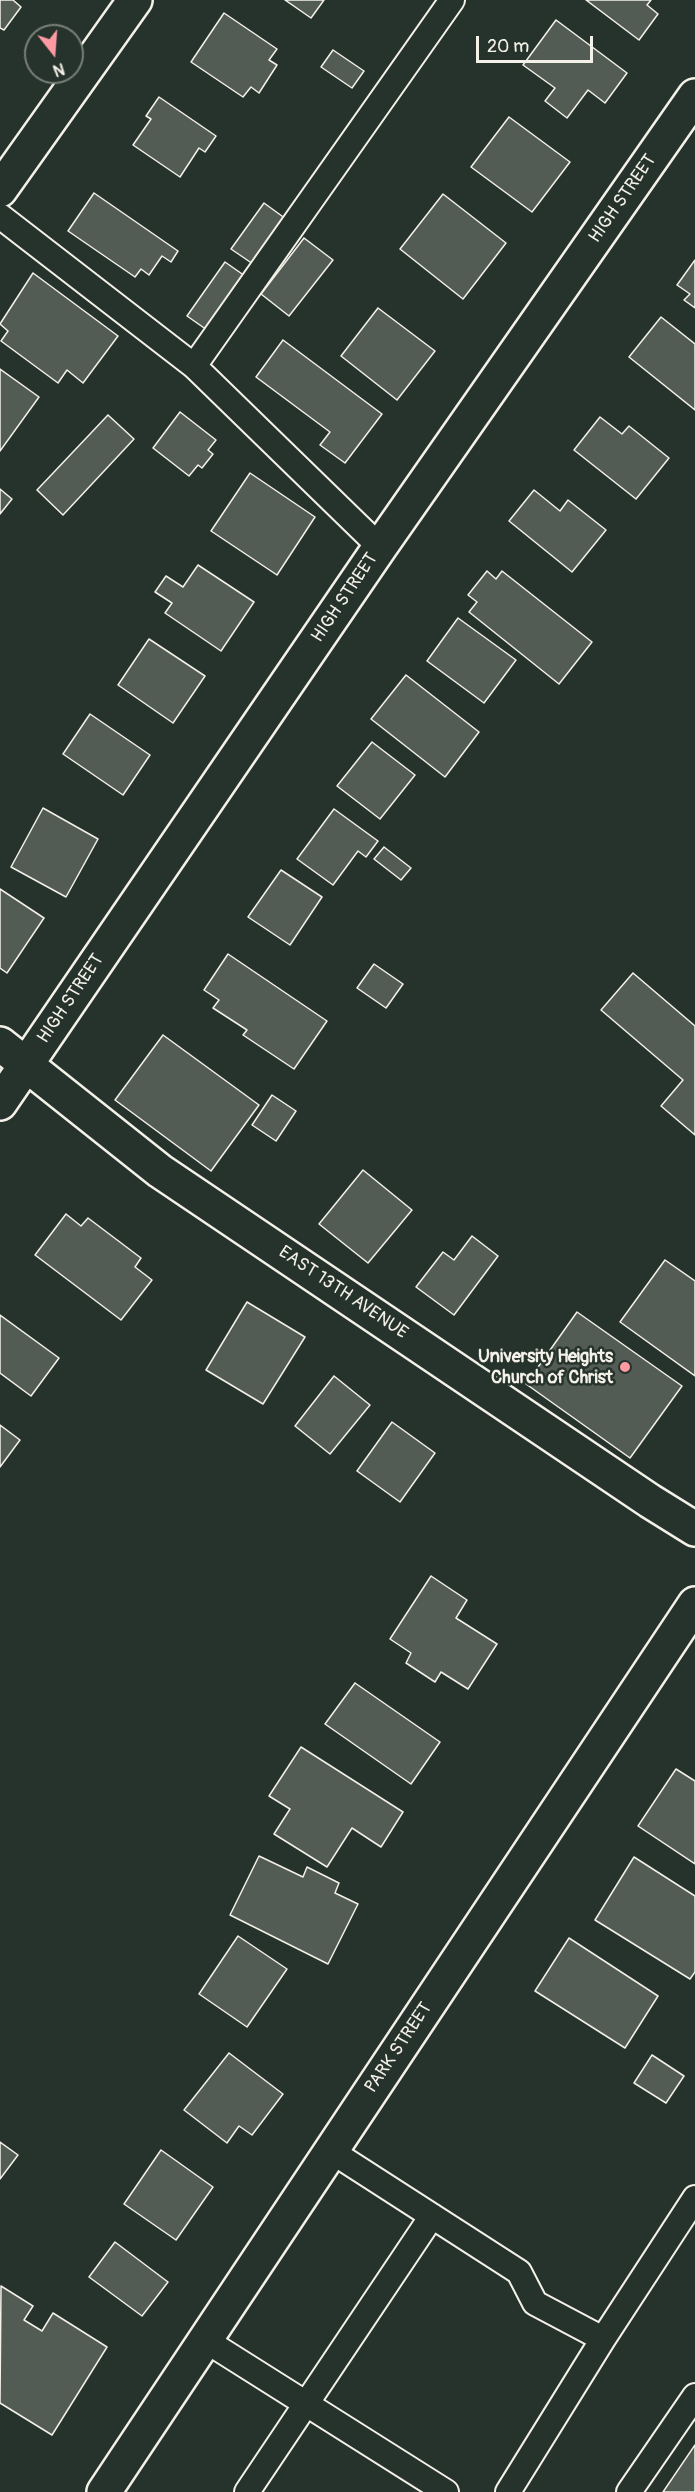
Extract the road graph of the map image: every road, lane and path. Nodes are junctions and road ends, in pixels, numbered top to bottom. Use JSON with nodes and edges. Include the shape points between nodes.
{"nodes":[{"id":1,"x":135,"y":0,"type":"edge"},
{"id":2,"x":452,"y":0,"type":"edge"},
{"id":3,"x":695,"y":96,"type":"edge"},
{"id":4,"x":0,"y":190,"type":"edge"},
{"id":5,"x":0,"y":216,"type":"edge"},
{"id":6,"x":194,"y":366,"type":"junction"},
{"id":7,"x":380,"y":547,"type":"junction"},
{"id":8,"x":0,"y":1044,"type":"edge"},
{"id":9,"x":26,"y":1064,"type":"junction"},
{"id":10,"x":0,"y":1103,"type":"edge"},
{"id":11,"x":695,"y":1529,"type":"edge"},
{"id":12,"x":695,"y":1604,"type":"edge"},
{"id":13,"x":331,"y":2151,"type":"junction"},
{"id":14,"x":695,"y":2198,"type":"edge"},
{"id":15,"x":432,"y":2216,"type":"junction"},
{"id":16,"x":603,"y":2339,"type":"junction"},
{"id":17,"x":205,"y":2340,"type":"junction"},
{"id":18,"x":695,"y":2397,"type":"edge"},
{"id":19,"x":306,"y":2404,"type":"junction"},
{"id":20,"x":104,"y":2492,"type":"edge"},
{"id":21,"x":247,"y":2492,"type":"edge"},
{"id":22,"x":446,"y":2492,"type":"edge"},
{"id":23,"x":507,"y":2492,"type":"edge"},
{"id":24,"x":629,"y":2492,"type":"edge"}],
"edges":[{"from":1,"to":4,"type":"street"},
{"from":2,"to":6,"type":"lane"},
{"from":3,"to":7,"type":"street","name":"HIGH STREET"},
{"from":5,"to":6,"type":"lane"},
{"from":6,"to":7,"type":"lane"},
{"from":7,"to":9,"type":"street","name":"HIGH STREET"},
{"from":8,"to":9,"type":"street","name":"EAST 13TH AVENUE"},
{"from":9,"to":10,"type":"street","name":"HIGH STREET"},
{"from":9,"to":11,"type":"street","name":"EAST 13TH AVENUE","via":[[160,1171]]},
{"from":12,"to":13,"type":"street","name":"PARK STREET"},
{"from":13,"to":15,"type":"lane"},
{"from":13,"to":17,"type":"street","name":"PARK STREET"},
{"from":14,"to":16,"type":"lane"},
{"from":15,"to":16,"type":"lane","via":[[519,2272],[535,2303]]},
{"from":15,"to":19,"type":"lane"},
{"from":16,"to":23,"type":"lane"},
{"from":17,"to":19,"type":"lane"},
{"from":17,"to":20,"type":"street","name":"PARK STREET"},
{"from":18,"to":24,"type":"lane"},
{"from":19,"to":21,"type":"lane"},
{"from":19,"to":22,"type":"lane"}]}
